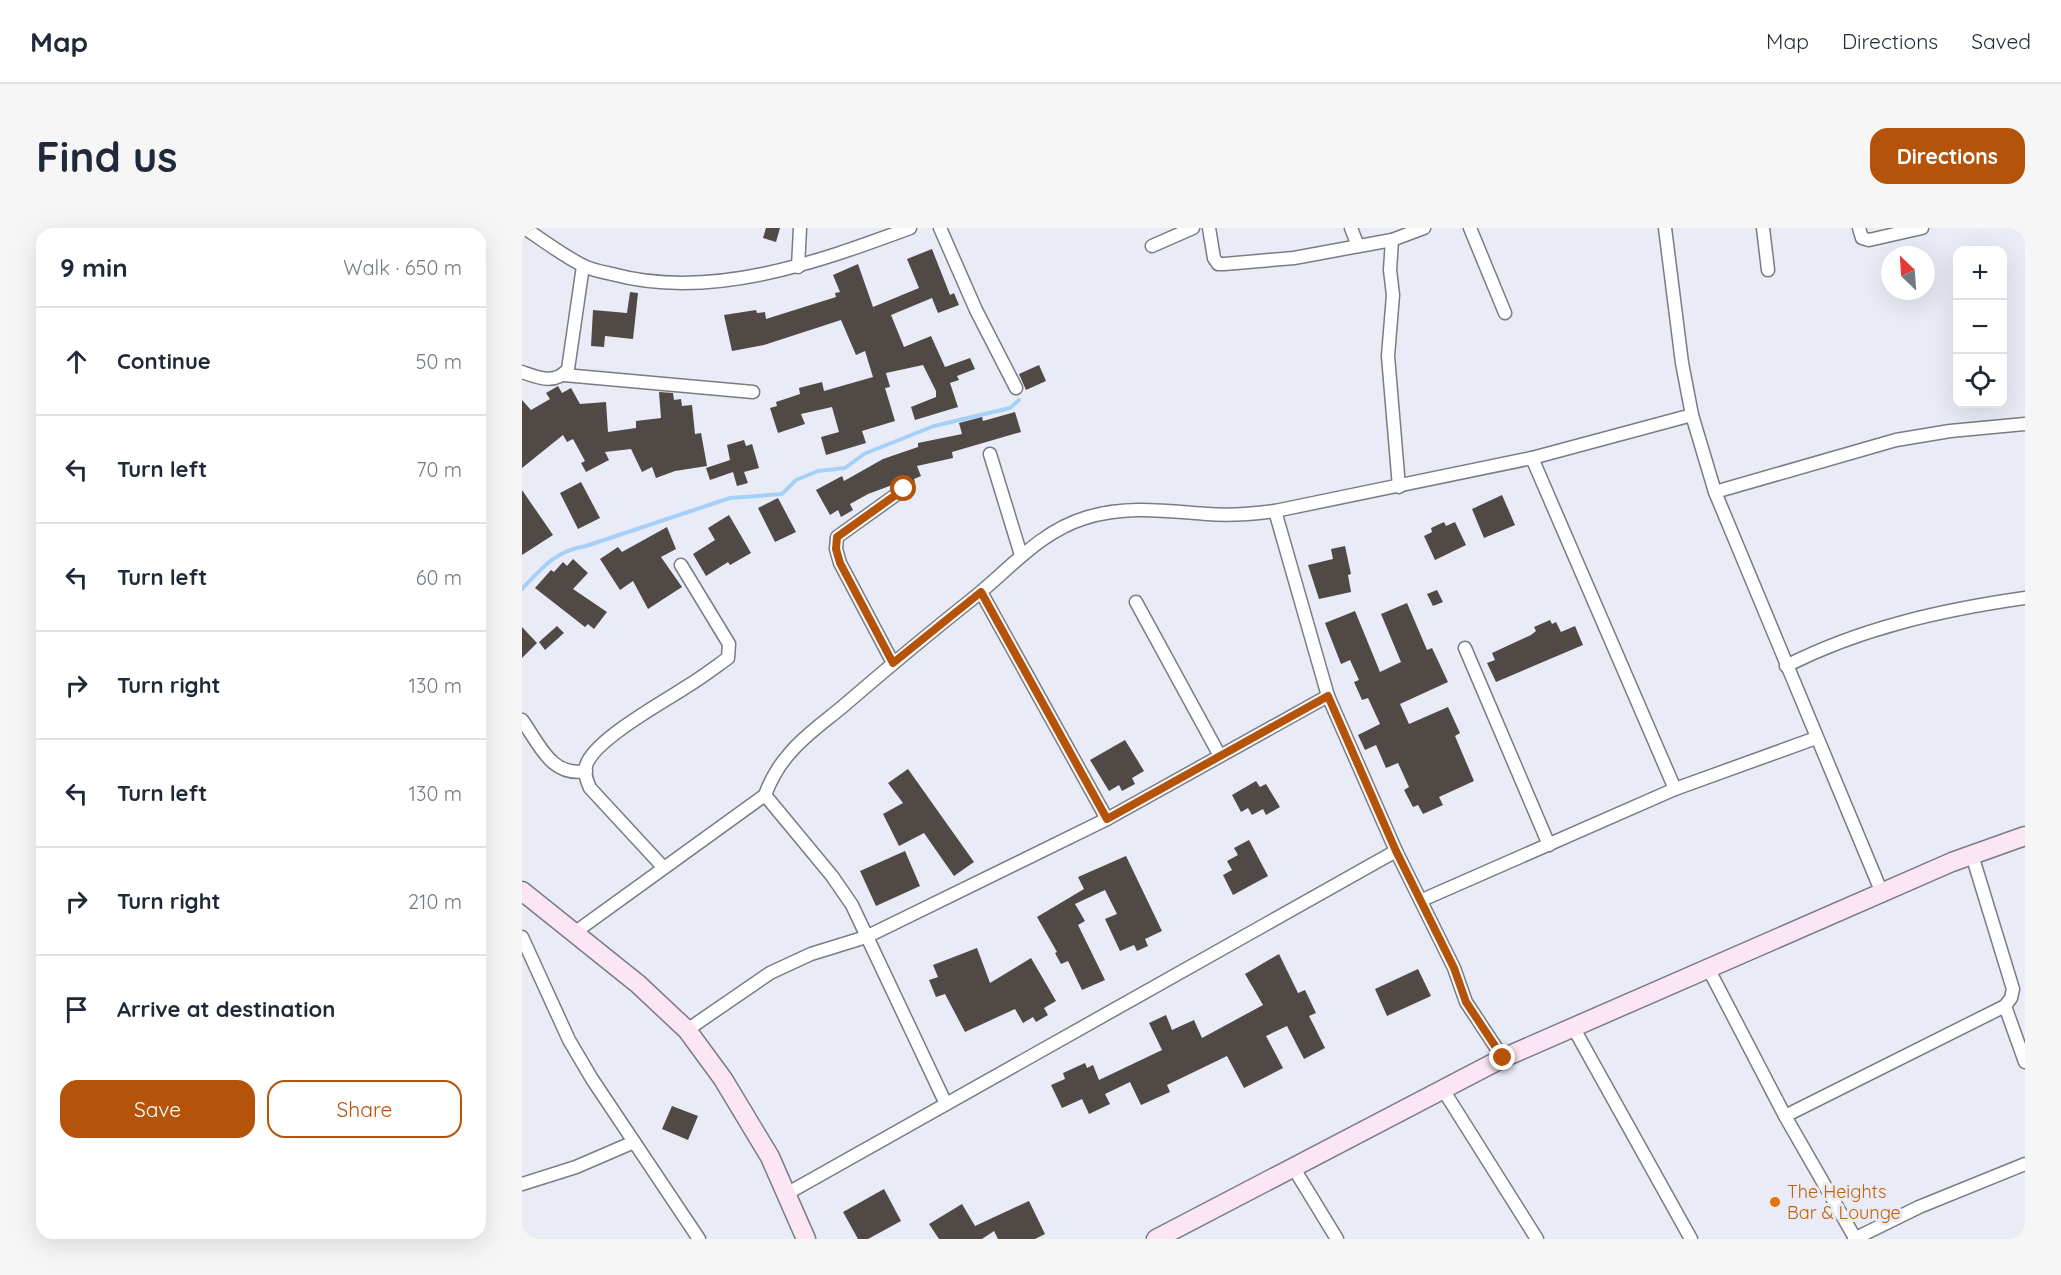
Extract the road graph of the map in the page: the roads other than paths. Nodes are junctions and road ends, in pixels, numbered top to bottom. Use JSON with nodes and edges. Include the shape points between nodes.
{"nodes":[{"id":1,"x":524,"y":228,"type":"edge"},
{"id":2,"x":800,"y":228,"type":"edge"},
{"id":3,"x":910,"y":228,"type":"edge"},
{"id":4,"x":940,"y":228,"type":"edge"},
{"id":5,"x":1193,"y":228,"type":"edge"},
{"id":6,"x":1209,"y":228,"type":"edge"},
{"id":7,"x":1351,"y":228,"type":"edge"},
{"id":8,"x":1424,"y":228,"type":"edge"},
{"id":9,"x":1470,"y":228,"type":"edge"},
{"id":10,"x":1665,"y":228,"type":"edge"},
{"id":11,"x":1763,"y":228,"type":"edge"},
{"id":12,"x":1859,"y":228,"type":"edge"},
{"id":13,"x":1922,"y":228,"type":"edge"},
{"id":14,"x":1392,"y":240,"type":"junction"},
{"id":15,"x":1152,"y":246,"type":"dead end"},
{"id":16,"x":1358,"y":246,"type":"junction"},
{"id":17,"x":583,"y":266,"type":"junction"},
{"id":18,"x":798,"y":267,"type":"junction"},
{"id":19,"x":1768,"y":270,"type":"dead end"},
{"id":20,"x":1505,"y":313,"type":"dead end"},
{"id":21,"x":522,"y":372,"type":"edge"},
{"id":22,"x":564,"y":375,"type":"junction"},
{"id":23,"x":1016,"y":388,"type":"dead end"},
{"id":24,"x":753,"y":392,"type":"dead end"},
{"id":25,"x":1692,"y":415,"type":"junction"},
{"id":26,"x":2025,"y":424,"type":"edge"},
{"id":27,"x":990,"y":454,"type":"dead end"},
{"id":28,"x":1532,"y":458,"type":"junction"},
{"id":29,"x":1399,"y":487,"type":"junction"},
{"id":30,"x":904,"y":489,"type":"dead end"},
{"id":31,"x":1715,"y":492,"type":"junction"},
{"id":32,"x":1275,"y":511,"type":"junction"},
{"id":33,"x":1022,"y":555,"type":"junction"},
{"id":34,"x":681,"y":565,"type":"dead end"},
{"id":35,"x":981,"y":592,"type":"junction"},
{"id":36,"x":2025,"y":598,"type":"edge"},
{"id":37,"x":1136,"y":602,"type":"dead end"},
{"id":38,"x":1465,"y":648,"type":"dead end"},
{"id":39,"x":893,"y":663,"type":"junction"},
{"id":40,"x":1785,"y":666,"type":"junction"},
{"id":41,"x":1328,"y":696,"type":"junction"},
{"id":42,"x":522,"y":720,"type":"edge"},
{"id":43,"x":1816,"y":738,"type":"junction"},
{"id":44,"x":1220,"y":756,"type":"junction"},
{"id":45,"x":586,"y":771,"type":"junction"},
{"id":46,"x":1675,"y":789,"type":"junction"},
{"id":47,"x":765,"y":795,"type":"junction"},
{"id":48,"x":1107,"y":819,"type":"junction"},
{"id":49,"x":2025,"y":836,"type":"edge"},
{"id":50,"x":1549,"y":845,"type":"junction"},
{"id":51,"x":1396,"y":851,"type":"junction"},
{"id":52,"x":1972,"y":855,"type":"junction"},
{"id":53,"x":663,"y":867,"type":"junction"},
{"id":54,"x":522,"y":891,"type":"edge"},
{"id":55,"x":1882,"y":893,"type":"junction"},
{"id":56,"x":1422,"y":900,"type":"junction"},
{"id":57,"x":574,"y":933,"type":"junction"},
{"id":58,"x":522,"y":937,"type":"edge"},
{"id":59,"x":866,"y":937,"type":"junction"},
{"id":60,"x":1708,"y":968,"type":"junction"},
{"id":61,"x":2005,"y":1005,"type":"junction"},
{"id":62,"x":1573,"y":1027,"type":"junction"},
{"id":63,"x":687,"y":1030,"type":"junction"},
{"id":64,"x":1503,"y":1058,"type":"junction"},
{"id":65,"x":2025,"y":1062,"type":"edge"},
{"id":66,"x":1442,"y":1088,"type":"junction"},
{"id":67,"x":946,"y":1104,"type":"junction"},
{"id":68,"x":1785,"y":1116,"type":"junction"},
{"id":69,"x":634,"y":1142,"type":"junction"},
{"id":70,"x":2025,"y":1164,"type":"edge"},
{"id":71,"x":1293,"y":1167,"type":"junction"},
{"id":72,"x":522,"y":1184,"type":"edge"},
{"id":73,"x":788,"y":1193,"type":"junction"},
{"id":74,"x":699,"y":1239,"type":"edge"},
{"id":75,"x":807,"y":1239,"type":"edge"},
{"id":76,"x":1156,"y":1239,"type":"edge"},
{"id":77,"x":1337,"y":1239,"type":"edge"},
{"id":78,"x":1537,"y":1239,"type":"edge"},
{"id":79,"x":1691,"y":1239,"type":"edge"},
{"id":80,"x":1855,"y":1239,"type":"edge"}],
"edges":[{"from":1,"to":17,"type":"street"},
{"from":2,"to":18,"type":"street"},
{"from":3,"to":18,"type":"street"},
{"from":4,"to":23,"type":"street"},
{"from":5,"to":15,"type":"street"},
{"from":6,"to":16,"type":"street","via":[[1218,264],[1294,258]]},
{"from":7,"to":16,"type":"street"},
{"from":8,"to":14,"type":"street"},
{"from":9,"to":20,"type":"street"},
{"from":10,"to":25,"type":"street","via":[[1674,313]]},
{"from":11,"to":19,"type":"street"},
{"from":12,"to":13,"type":"street","via":[[1862,238],[1869,240]]},
{"from":14,"to":16,"type":"street"},
{"from":14,"to":29,"type":"street","via":[[1388,356]]},
{"from":17,"to":18,"type":"street","via":[[640,282],[685,283]]},
{"from":17,"to":22,"type":"street"},
{"from":21,"to":22,"type":"street","via":[[548,380]]},
{"from":22,"to":24,"type":"street"},
{"from":25,"to":28,"type":"street"},
{"from":25,"to":31,"type":"street"},
{"from":26,"to":31,"type":"street","via":[[1950,430],[1896,440]]},
{"from":27,"to":33,"type":"street"},
{"from":28,"to":29,"type":"street"},
{"from":28,"to":46,"type":"street"},
{"from":29,"to":32,"type":"street"},
{"from":30,"to":39,"type":"street","via":[[837,537],[836,549]]},
{"from":31,"to":40,"type":"street"},
{"from":32,"to":33,"type":"street","via":[[1245,515],[1162,509],[1116,511],[1056,530]]},
{"from":32,"to":41,"type":"street"},
{"from":33,"to":35,"type":"street"},
{"from":34,"to":45,"type":"street","via":[[729,644],[728,658],[635,718],[599,749],[586,765]]},
{"from":35,"to":39,"type":"street"},
{"from":35,"to":48,"type":"street"},
{"from":36,"to":40,"type":"street","via":[[1955,608],[1877,629],[1826,646]]},
{"from":37,"to":44,"type":"street"},
{"from":38,"to":50,"type":"street"},
{"from":39,"to":47,"type":"street","via":[[790,751],[773,773]]},
{"from":40,"to":43,"type":"street"},
{"from":41,"to":44,"type":"street"},
{"from":41,"to":51,"type":"street"},
{"from":42,"to":45,"type":"street","via":[[554,765],[564,772]]},
{"from":43,"to":46,"type":"street"},
{"from":43,"to":55,"type":"street"},
{"from":44,"to":48,"type":"street"},
{"from":45,"to":53,"type":"street","via":[[590,788]]},
{"from":46,"to":50,"type":"street"},
{"from":47,"to":53,"type":"street"},
{"from":47,"to":59,"type":"street","via":[[832,876],[852,905]]},
{"from":48,"to":59,"type":"street"},
{"from":49,"to":52,"type":"street"},
{"from":50,"to":56,"type":"street"},
{"from":51,"to":56,"type":"street"},
{"from":51,"to":67,"type":"street"},
{"from":52,"to":55,"type":"street"},
{"from":52,"to":61,"type":"street","via":[[2013,989]]},
{"from":53,"to":57,"type":"street"},
{"from":54,"to":57,"type":"street"},
{"from":55,"to":60,"type":"street"},
{"from":56,"to":64,"type":"street","via":[[1466,1002]]},
{"from":57,"to":63,"type":"street"},
{"from":58,"to":69,"type":"street","via":[[569,1040]]},
{"from":59,"to":63,"type":"street","via":[[811,954],[770,973]]},
{"from":59,"to":67,"type":"street"},
{"from":60,"to":62,"type":"street"},
{"from":60,"to":68,"type":"street"},
{"from":61,"to":65,"type":"street"},
{"from":61,"to":68,"type":"street"},
{"from":62,"to":64,"type":"street"},
{"from":62,"to":79,"type":"street"},
{"from":63,"to":73,"type":"street","via":[[723,1079]]},
{"from":64,"to":66,"type":"street"},
{"from":66,"to":71,"type":"street"},
{"from":66,"to":78,"type":"street"},
{"from":67,"to":73,"type":"street"},
{"from":68,"to":80,"type":"street"},
{"from":69,"to":72,"type":"street","via":[[576,1167]]},
{"from":69,"to":74,"type":"street"},
{"from":70,"to":80,"type":"street","via":[[1919,1207]]},
{"from":71,"to":76,"type":"street"},
{"from":71,"to":77,"type":"street"},
{"from":73,"to":75,"type":"street"}]}
